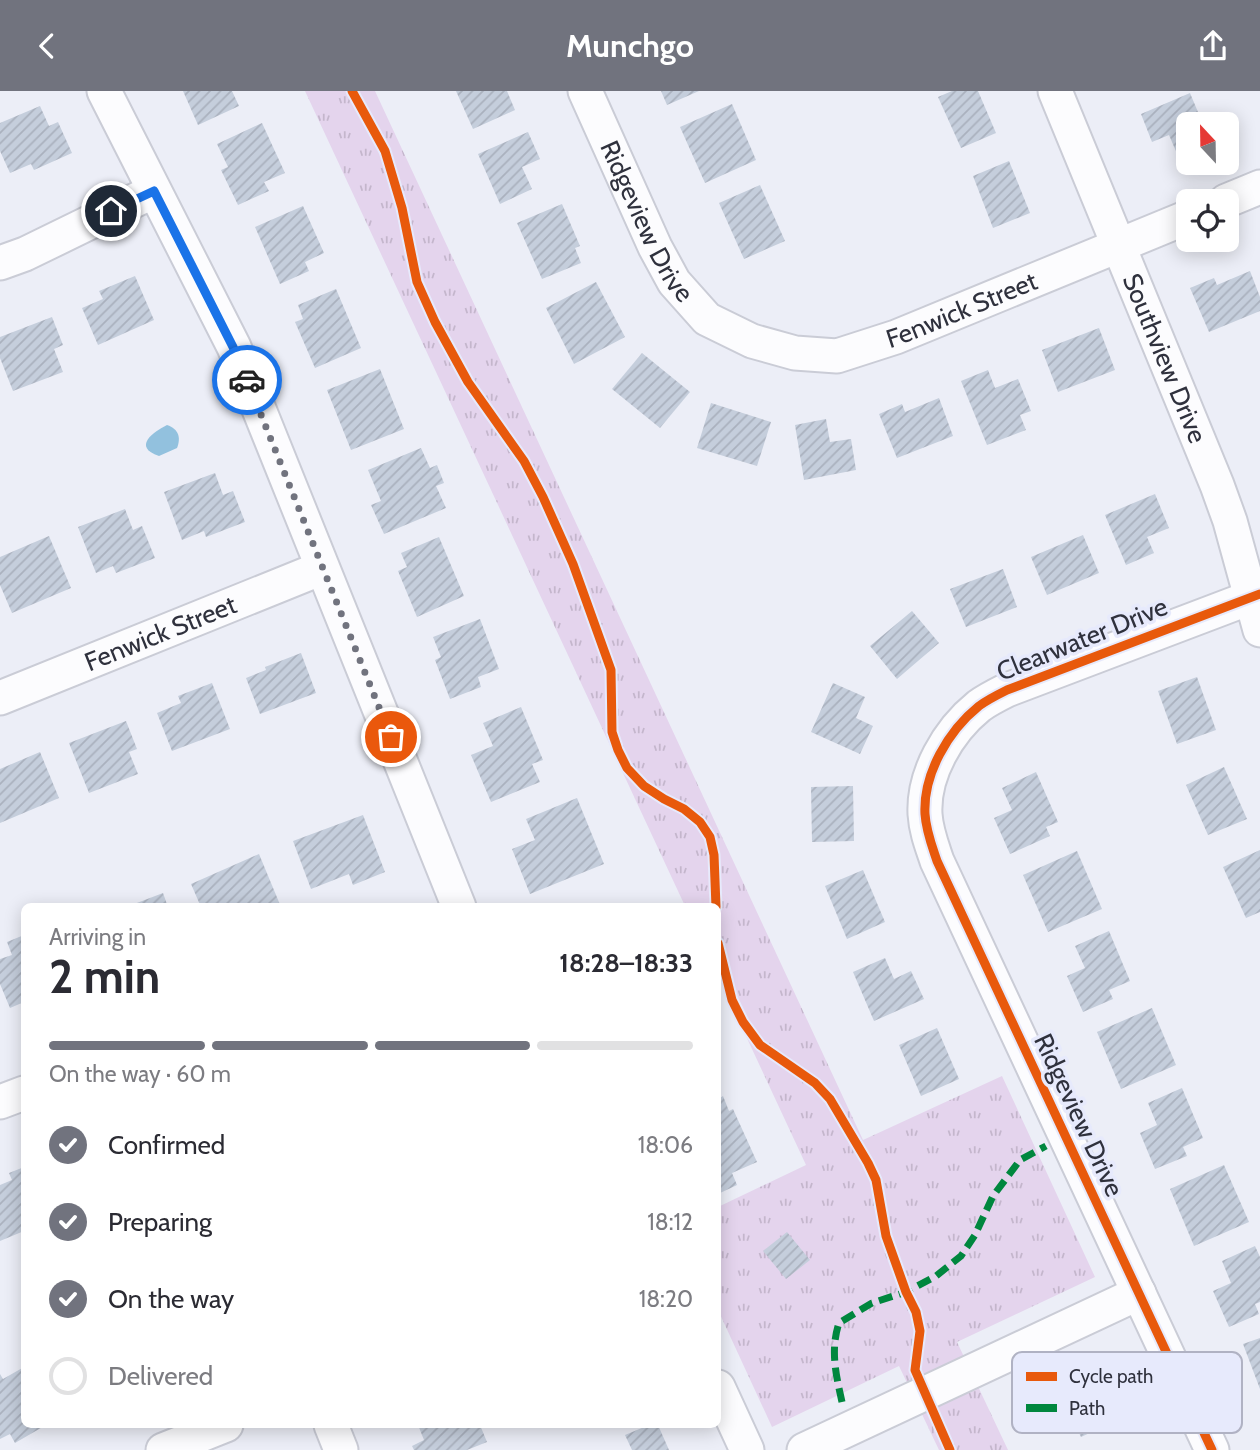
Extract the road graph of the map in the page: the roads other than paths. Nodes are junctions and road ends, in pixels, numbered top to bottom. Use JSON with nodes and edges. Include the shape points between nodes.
{"nodes":[{"id":1,"x":104,"y":91,"type":"edge"},
{"id":2,"x":585,"y":91,"type":"edge"},
{"id":3,"x":1055,"y":91,"type":"edge"},
{"id":4,"x":1260,"y":187,"type":"edge"},
{"id":5,"x":154,"y":191,"type":"junction"},
{"id":6,"x":1239,"y":196,"type":"edge"},
{"id":7,"x":1176,"y":222,"type":"edge"},
{"id":8,"x":1118,"y":246,"type":"junction"},
{"id":9,"x":0,"y":263,"type":"edge"},
{"id":10,"x":730,"y":331,"type":"joint"},
{"id":11,"x":322,"y":568,"type":"junction"},
{"id":12,"x":1256,"y":595,"type":"edge"},
{"id":13,"x":1260,"y":630,"type":"edge"},
{"id":14,"x":0,"y":698,"type":"edge"},
{"id":15,"x":926,"y":792,"type":"joint"},
{"id":16,"x":457,"y":903,"type":"edge"},
{"id":17,"x":21,"y":1094,"type":"edge"},
{"id":18,"x":0,"y":1102,"type":"edge"},
{"id":19,"x":1139,"y":1293,"type":"junction"},
{"id":20,"x":1013,"y":1352,"type":"edge"},
{"id":21,"x":1166,"y":1352,"type":"edge"},
{"id":22,"x":1012,"y":1353,"type":"edge"},
{"id":23,"x":721,"y":1394,"type":"edge"},
{"id":24,"x":218,"y":1428,"type":"edge"},
{"id":25,"x":332,"y":1428,"type":"edge"},
{"id":26,"x":1204,"y":1433,"type":"edge"},
{"id":27,"x":163,"y":1450,"type":"edge"},
{"id":28,"x":341,"y":1450,"type":"edge"},
{"id":29,"x":747,"y":1450,"type":"edge"},
{"id":30,"x":804,"y":1450,"type":"edge"},
{"id":31,"x":1212,"y":1450,"type":"edge"}],
"edges":[{"from":1,"to":5,"type":"street"},
{"from":2,"to":10,"type":"street","name":"Ridgeview Drive","via":[[674,282],[708,319]]},
{"from":3,"to":8,"type":"street","name":"Southview Drive"},
{"from":4,"to":6,"type":"street"},
{"from":5,"to":9,"type":"street"},
{"from":5,"to":11,"type":"street","via":[[233,347]]},
{"from":7,"to":8,"type":"street","name":"Fenwick Street"},
{"from":8,"to":10,"type":"street","name":"Fenwick Street","via":[[897,337],[836,356],[795,353]]},
{"from":8,"to":12,"type":"street","name":"Southview Drive"},
{"from":11,"to":14,"type":"street","name":"Fenwick Street"},
{"from":11,"to":16,"type":"street"},
{"from":12,"to":13,"type":"street","name":"Southview Drive"},
{"from":12,"to":15,"type":"street","name":"Clearwater Drive","via":[[1007,690],[981,705],[947,743]]},
{"from":15,"to":19,"type":"street","name":"Ridgeview Drive","via":[[925,815],[937,861]]},
{"from":17,"to":18,"type":"street"},
{"from":19,"to":20,"type":"street"},
{"from":19,"to":21,"type":"street","name":"Ridgeview Drive"},
{"from":22,"to":30,"type":"street"},
{"from":23,"to":29,"type":"street"},
{"from":24,"to":27,"type":"street"},
{"from":25,"to":28,"type":"street"},
{"from":26,"to":31,"type":"street","name":"Ridgeview Drive"}]}
